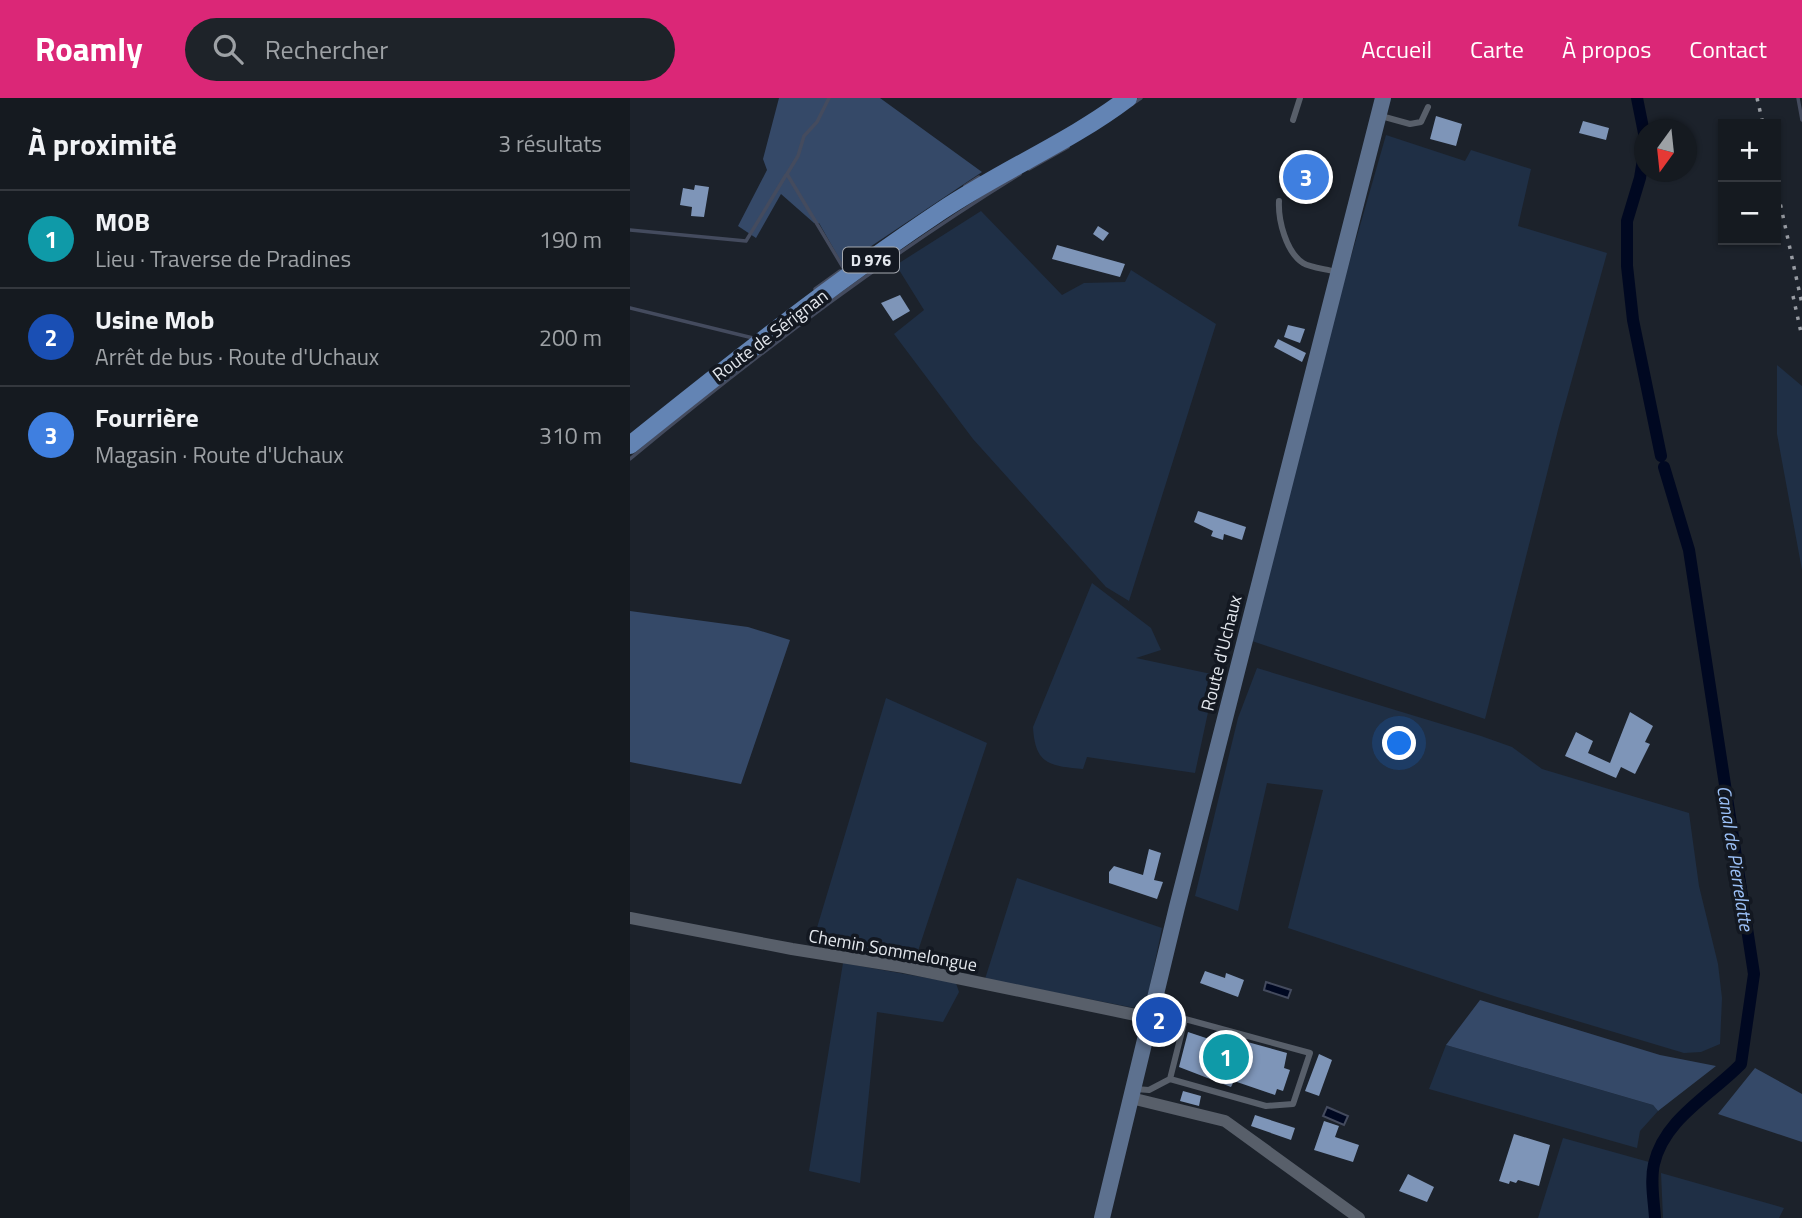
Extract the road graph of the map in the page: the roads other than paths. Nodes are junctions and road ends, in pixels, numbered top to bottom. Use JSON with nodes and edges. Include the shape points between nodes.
{"nodes":[{"id":1,"x":1128,"y":98,"type":"edge"},
{"id":2,"x":1300,"y":98,"type":"edge"},
{"id":3,"x":1383,"y":98,"type":"edge"},
{"id":4,"x":1429,"y":107,"type":"dead end"},
{"id":5,"x":1379,"y":116,"type":"junction"},
{"id":6,"x":1293,"y":120,"type":"dead end"},
{"id":7,"x":1279,"y":201,"type":"dead end"},
{"id":8,"x":1338,"y":273,"type":"junction"},
{"id":9,"x":630,"y":445,"type":"edge"},
{"id":10,"x":630,"y":918,"type":"edge"},
{"id":11,"x":1150,"y":1018,"type":"junction"},
{"id":12,"x":1170,"y":1079,"type":"junction"},
{"id":13,"x":1132,"y":1094,"type":"junction"},
{"id":14,"x":1342,"y":1212,"type":"edge"},
{"id":15,"x":1102,"y":1218,"type":"edge"},
{"id":16,"x":1359,"y":1218,"type":"edge"}],
"edges":[{"from":1,"to":9,"type":"main road","name":"Route de Sérignan","number":"D 976","via":[[1074,136],[979,187],[893,244],[801,309]]},
{"from":2,"to":6,"type":"lane"},
{"from":3,"to":5,"type":"main road","name":"Route d'Uchaux"},
{"from":4,"to":5,"type":"lane","via":[[1421,122],[1410,124]]},
{"from":5,"to":8,"type":"main road","name":"Route d'Uchaux"},
{"from":7,"to":8,"type":"lane","via":[[1278,220],[1303,263]]},
{"from":8,"to":11,"type":"main road","name":"Route d'Uchaux"},
{"from":10,"to":11,"type":"street","name":"Chemin Sommelongue","via":[[904,967]]},
{"from":11,"to":13,"type":"main road","name":"Route d'Uchaux"},
{"from":12,"to":12,"type":"lane","via":[[1185,1019],[1310,1053],[1293,1104],[1266,1106]]},
{"from":12,"to":13,"type":"lane"},
{"from":13,"to":14,"type":"street","via":[[1225,1121]]},
{"from":13,"to":15,"type":"main road","name":"Route d'Uchaux"},
{"from":14,"to":16,"type":"street"}]}
